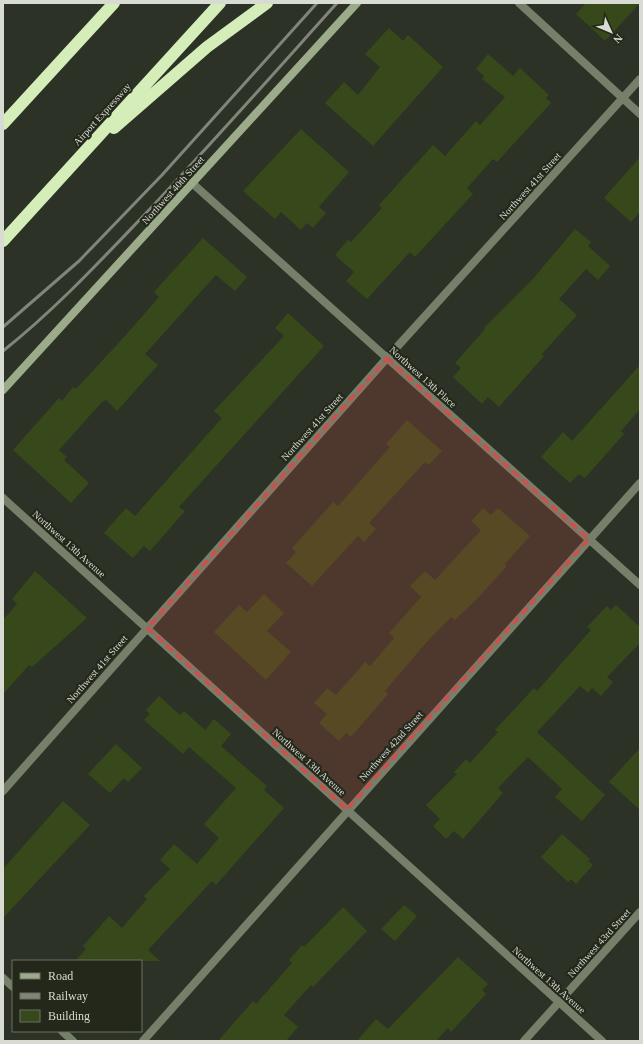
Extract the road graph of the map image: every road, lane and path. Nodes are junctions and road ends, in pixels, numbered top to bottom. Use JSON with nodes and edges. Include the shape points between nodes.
{"nodes":[{"id":1,"x":114,"y":3,"type":"edge"},
{"id":2,"x":220,"y":3,"type":"edge"},
{"id":3,"x":267,"y":3,"type":"edge"},
{"id":4,"x":357,"y":3,"type":"edge"},
{"id":5,"x":519,"y":3,"type":"edge"},
{"id":6,"x":640,"y":79,"type":"edge"},
{"id":7,"x":623,"y":98,"type":"junction"},
{"id":8,"x":640,"y":114,"type":"edge"},
{"id":9,"x":3,"y":124,"type":"edge"},
{"id":10,"x":70,"y":167,"type":"junction"},
{"id":11,"x":192,"y":183,"type":"junction"},
{"id":12,"x":3,"y":241,"type":"edge"},
{"id":13,"x":387,"y":358,"type":"junction"},
{"id":14,"x":3,"y":390,"type":"edge"},
{"id":15,"x":640,"y":483,"type":"edge"},
{"id":16,"x":3,"y":498,"type":"edge"},
{"id":17,"x":589,"y":539,"type":"junction"},
{"id":18,"x":640,"y":585,"type":"edge"},
{"id":19,"x":147,"y":628,"type":"junction"},
{"id":20,"x":3,"y":790,"type":"edge"},
{"id":21,"x":348,"y":810,"type":"junction"},
{"id":22,"x":640,"y":912,"type":"edge"},
{"id":23,"x":3,"y":978,"type":"edge"},
{"id":24,"x":12,"y":986,"type":"edge"},
{"id":25,"x":559,"y":1002,"type":"junction"},
{"id":26,"x":63,"y":1032,"type":"edge"},
{"id":27,"x":73,"y":1041,"type":"edge"},
{"id":28,"x":143,"y":1041,"type":"edge"},
{"id":29,"x":524,"y":1041,"type":"edge"},
{"id":30,"x":602,"y":1041,"type":"edge"}],
"edges":[{"from":1,"to":9,"type":"highway"},
{"from":2,"to":10,"type":"highway","name":"Airport Expressway"},
{"from":3,"to":10,"type":"highway","via":[[207,47]]},
{"from":4,"to":11,"type":"main road","name":"Northwest 40th Street"},
{"from":5,"to":7,"type":"street"},
{"from":6,"to":7,"type":"street","name":"Northwest 41st Street"},
{"from":7,"to":8,"type":"street"},
{"from":7,"to":13,"type":"street","name":"Northwest 41st Street"},
{"from":10,"to":12,"type":"highway","name":"Airport Expressway"},
{"from":11,"to":13,"type":"street","name":"Northwest 13th Place"},
{"from":11,"to":14,"type":"main road","name":"Northwest 40th Street"},
{"from":13,"to":17,"type":"street","name":"Northwest 13th Place"},
{"from":13,"to":19,"type":"street","name":"Northwest 41st Street"},
{"from":15,"to":17,"type":"street","name":"Northwest 42nd Street"},
{"from":16,"to":19,"type":"street","name":"Northwest 13th Avenue"},
{"from":17,"to":18,"type":"street","name":"Northwest 13th Place"},
{"from":17,"to":21,"type":"street","name":"Northwest 42nd Street"},
{"from":19,"to":20,"type":"street","name":"Northwest 41st Street"},
{"from":19,"to":21,"type":"street","name":"Northwest 13th Avenue"},
{"from":21,"to":25,"type":"street","name":"Northwest 13th Avenue"},
{"from":21,"to":28,"type":"street","name":"Northwest 42nd Street"},
{"from":22,"to":25,"type":"street","name":"Northwest 43rd Street"},
{"from":23,"to":24,"type":"street"},
{"from":25,"to":29,"type":"street","name":"Northwest 43rd Street"},
{"from":25,"to":30,"type":"street","name":"Northwest 13th Avenue"},
{"from":26,"to":27,"type":"street"}]}
